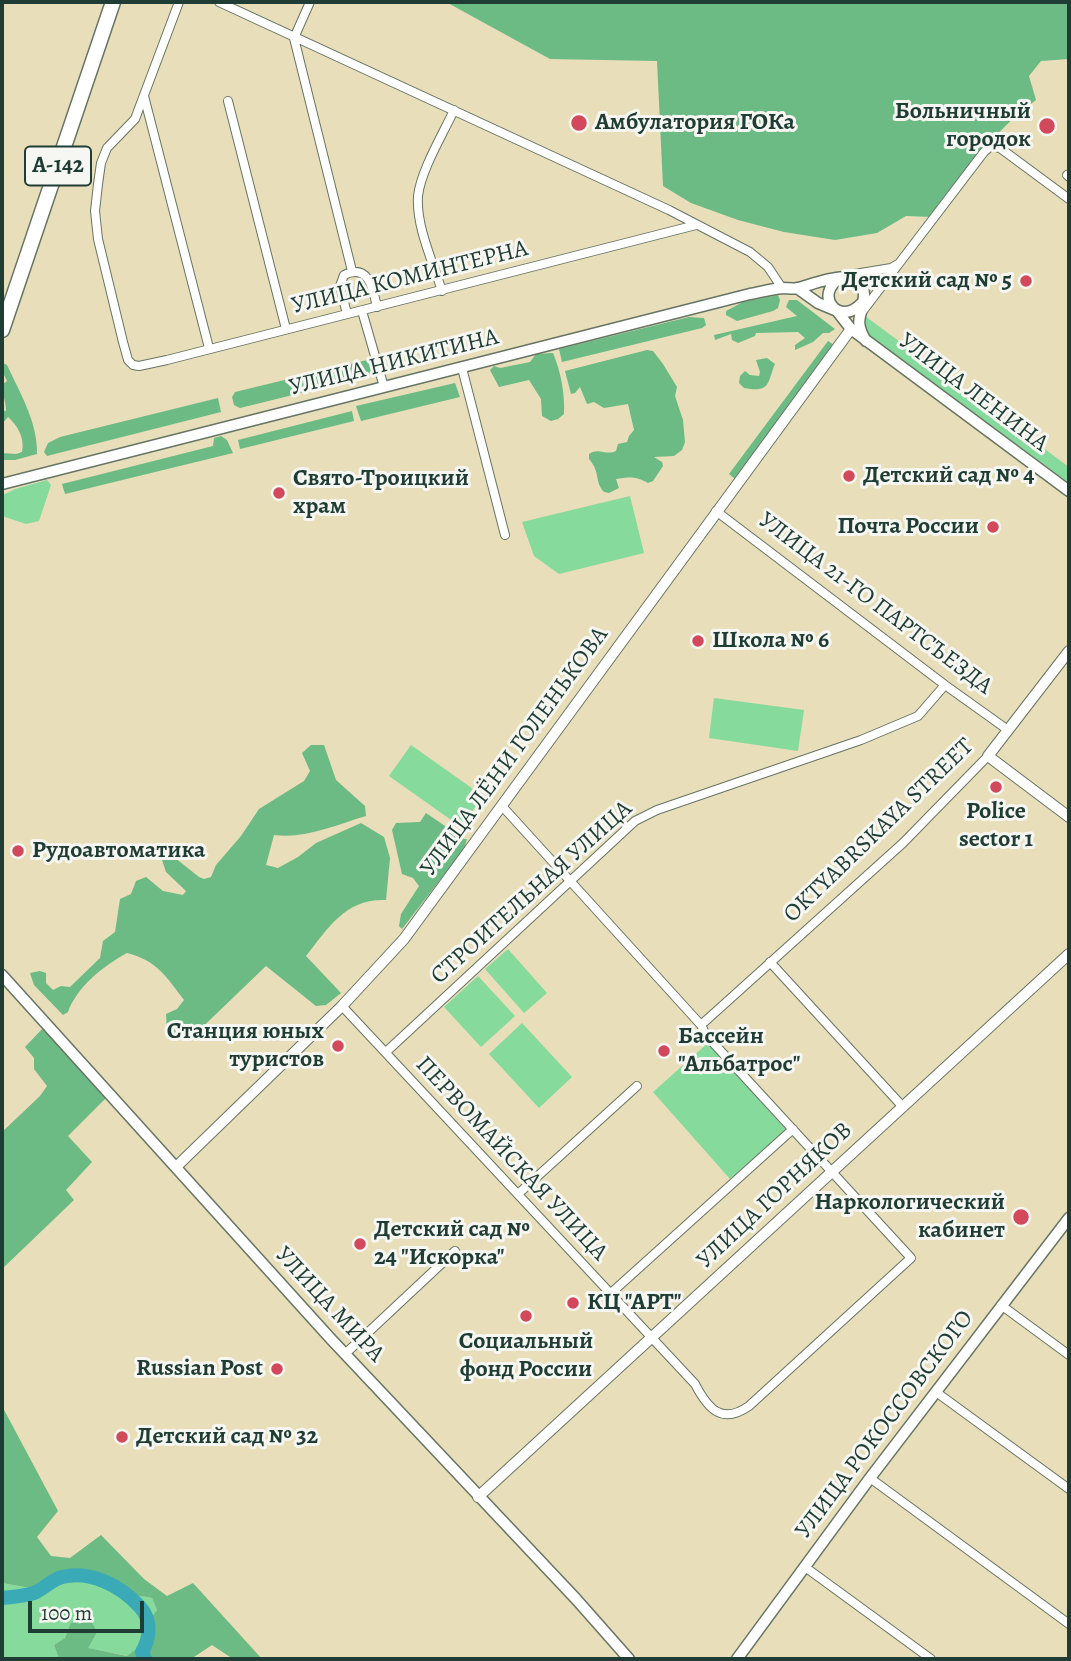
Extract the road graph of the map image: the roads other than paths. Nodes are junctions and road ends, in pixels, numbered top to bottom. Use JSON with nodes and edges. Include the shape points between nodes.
{"nodes":[{"id":1,"x":113,"y":2,"type":"edge"},
{"id":2,"x":178,"y":2,"type":"edge"},
{"id":3,"x":219,"y":2,"type":"edge"},
{"id":4,"x":310,"y":2,"type":"edge"},
{"id":5,"x":293,"y":37,"type":"junction"},
{"id":6,"x":144,"y":95,"type":"junction"},
{"id":7,"x":228,"y":101,"type":"dead end"},
{"id":8,"x":454,"y":110,"type":"junction"},
{"id":9,"x":1069,"y":199,"type":"edge"},
{"id":10,"x":696,"y":225,"type":"junction"},
{"id":11,"x":900,"y":263,"type":"junction"},
{"id":12,"x":352,"y":271,"type":"junction"},
{"id":13,"x":841,"y":277,"type":"junction"},
{"id":14,"x":782,"y":288,"type":"junction"},
{"id":15,"x":797,"y":288,"type":"junction"},
{"id":16,"x":442,"y":291,"type":"junction"},
{"id":17,"x":862,"y":303,"type":"junction"},
{"id":18,"x":377,"y":307,"type":"junction"},
{"id":19,"x":362,"y":311,"type":"junction"},
{"id":20,"x":837,"y":311,"type":"junction"},
{"id":21,"x":347,"y":314,"type":"junction"},
{"id":22,"x":858,"y":318,"type":"junction"},
{"id":23,"x":286,"y":329,"type":"junction"},
{"id":24,"x":851,"y":329,"type":"junction"},
{"id":25,"x":2,"y":330,"type":"edge"},
{"id":26,"x":866,"y":341,"type":"junction"},
{"id":27,"x":209,"y":348,"type":"junction"},
{"id":28,"x":462,"y":368,"type":"junction"},
{"id":29,"x":384,"y":387,"type":"junction"},
{"id":30,"x":2,"y":484,"type":"edge"},
{"id":31,"x":1069,"y":491,"type":"edge"},
{"id":32,"x":716,"y":511,"type":"junction"},
{"id":33,"x":505,"y":536,"type":"dead end"},
{"id":34,"x":1069,"y":651,"type":"edge"},
{"id":35,"x":945,"y":685,"type":"junction"},
{"id":36,"x":1008,"y":730,"type":"junction"},
{"id":37,"x":988,"y":756,"type":"junction"},
{"id":38,"x":502,"y":806,"type":"junction"},
{"id":39,"x":1069,"y":817,"type":"edge"},
{"id":40,"x":571,"y":882,"type":"junction"},
{"id":41,"x":1069,"y":954,"type":"edge"},
{"id":42,"x":770,"y":962,"type":"junction"},
{"id":43,"x":2,"y":975,"type":"edge"},
{"id":44,"x":342,"y":1006,"type":"junction"},
{"id":45,"x":701,"y":1025,"type":"junction"},
{"id":46,"x":386,"y":1052,"type":"junction"},
{"id":47,"x":637,"y":1086,"type":"dead end"},
{"id":48,"x":903,"y":1107,"type":"junction"},
{"id":49,"x":793,"y":1129,"type":"junction"},
{"id":50,"x":176,"y":1167,"type":"junction"},
{"id":51,"x":832,"y":1171,"type":"junction"},
{"id":52,"x":518,"y":1194,"type":"junction"},
{"id":53,"x":1069,"y":1219,"type":"edge"},
{"id":54,"x":455,"y":1251,"type":"dead end"},
{"id":55,"x":610,"y":1294,"type":"junction"},
{"id":56,"x":1001,"y":1305,"type":"junction"},
{"id":57,"x":651,"y":1338,"type":"junction"},
{"id":58,"x":345,"y":1354,"type":"junction"},
{"id":59,"x":1069,"y":1355,"type":"edge"},
{"id":60,"x":936,"y":1392,"type":"junction"},
{"id":61,"x":870,"y":1478,"type":"junction"},
{"id":62,"x":1069,"y":1489,"type":"edge"},
{"id":63,"x":478,"y":1497,"type":"junction"},
{"id":64,"x":805,"y":1567,"type":"junction"},
{"id":65,"x":1069,"y":1625,"type":"edge"},
{"id":66,"x":742,"y":1657,"type":"edge"},
{"id":67,"x":629,"y":1659,"type":"edge"},
{"id":68,"x":931,"y":1659,"type":"edge"}],
"edges":[{"from":1,"to":25,"type":"highway","number":"А-142"},
{"from":2,"to":6,"type":"street"},
{"from":3,"to":5,"type":"street"},
{"from":4,"to":5,"type":"street"},
{"from":5,"to":8,"type":"street"},
{"from":5,"to":12,"type":"street"},
{"from":6,"to":27,"type":"street"},
{"from":6,"to":27,"type":"street","name":"УЛИЦА КОМИНТЕРНА","via":[[135,119],[104,156],[95,212],[123,342],[128,360],[139,366]]},
{"from":7,"to":23,"type":"street"},
{"from":8,"to":10,"type":"street"},
{"from":8,"to":16,"type":"street","via":[[418,194],[421,225]]},
{"from":9,"to":11,"type":"street","via":[[991,146]]},
{"from":10,"to":14,"type":"street","via":[[750,252]]},
{"from":10,"to":16,"type":"street","name":"УЛИЦА КОМИНТЕРНА"},
{"from":11,"to":13,"type":"street"},
{"from":11,"to":22,"type":"street"},
{"from":12,"to":18,"type":"street","via":[[362,272],[371,282]]},
{"from":12,"to":21,"type":"street","via":[[344,275],[340,286]]},
{"from":13,"to":15,"type":"main road","name":"УЛИЦА НИКИТИНА"},
{"from":13,"to":17,"type":"main road","via":[[860,283]]},
{"from":13,"to":20,"type":"main road","via":[[828,292]]},
{"from":14,"to":15,"type":"main road","name":"УЛИЦА НИКИТИНА"},
{"from":14,"to":28,"type":"main road","name":"УЛИЦА НИКИТИНА"},
{"from":15,"to":20,"type":"main road"},
{"from":16,"to":18,"type":"street","name":"УЛИЦА КОМИНТЕРНА"},
{"from":17,"to":20,"type":"main road","via":[[856,310]]},
{"from":17,"to":22,"type":"main road"},
{"from":18,"to":19,"type":"street","name":"УЛИЦА КОМИНТЕРНА"},
{"from":19,"to":21,"type":"street","name":"УЛИЦА КОМИНТЕРНА"},
{"from":19,"to":29,"type":"street"},
{"from":20,"to":24,"type":"main road","name":"УЛИЦА ЛЕНИНА"},
{"from":21,"to":23,"type":"street","name":"УЛИЦА КОМИНТЕРНА"},
{"from":22,"to":24,"type":"street"},
{"from":22,"to":26,"type":"main road"},
{"from":23,"to":27,"type":"street","name":"УЛИЦА КОМИНТЕРНА"},
{"from":24,"to":26,"type":"main road","name":"УЛИЦА ЛЕНИНА"},
{"from":24,"to":32,"type":"street","name":"УЛИЦА ЛЁНИ ГОЛЕНЬКОВА"},
{"from":26,"to":31,"type":"main road","name":"УЛИЦА ЛЕНИНА"},
{"from":28,"to":29,"type":"main road","name":"УЛИЦА НИКИТИНА"},
{"from":28,"to":33,"type":"street"},
{"from":29,"to":30,"type":"main road","name":"УЛИЦА НИКИТИНА"},
{"from":32,"to":35,"type":"street","name":"УЛИЦА 21-ГО ПАРТСЪЕЗДА"},
{"from":32,"to":38,"type":"street","name":"УЛИЦА ЛЁНИ ГОЛЕНЬКОВА"},
{"from":34,"to":36,"type":"street","name":"OKTYABRSKAYA STREET"},
{"from":35,"to":36,"type":"street","name":"УЛИЦА 21-ГО ПАРТСЪЕЗДА"},
{"from":35,"to":40,"type":"street","name":"СТРОИТЕЛЬНАЯ УЛИЦА","via":[[918,716],[635,821]]},
{"from":36,"to":37,"type":"street","name":"OKTYABRSKAYA STREET"},
{"from":37,"to":39,"type":"street"},
{"from":37,"to":42,"type":"street","name":"OKTYABRSKAYA STREET","via":[[903,843]]},
{"from":38,"to":40,"type":"street"},
{"from":38,"to":44,"type":"street","name":"УЛИЦА ЛЁНИ ГОЛЕНЬКОВА","via":[[404,939]]},
{"from":40,"to":45,"type":"street"},
{"from":40,"to":46,"type":"street","name":"СТРОИТЕЛЬНАЯ УЛИЦА"},
{"from":41,"to":48,"type":"street","name":"УЛИЦА ГОРНЯКОВ"},
{"from":42,"to":45,"type":"street","name":"OKTYABRSKAYA STREET"},
{"from":42,"to":48,"type":"street"},
{"from":43,"to":50,"type":"main road","name":"УЛИЦА МИРА"},
{"from":44,"to":46,"type":"street","name":"ПЕРВОМАЙСКАЯ УЛИЦА"},
{"from":44,"to":50,"type":"street","name":"УЛИЦА ЛЁНИ ГОЛЕНЬКОВА"},
{"from":45,"to":49,"type":"street"},
{"from":46,"to":52,"type":"street","name":"ПЕРВОМАЙСКАЯ УЛИЦА"},
{"from":47,"to":52,"type":"street"},
{"from":48,"to":51,"type":"street","name":"УЛИЦА ГОРНЯКОВ"},
{"from":49,"to":51,"type":"street"},
{"from":49,"to":55,"type":"street"},
{"from":50,"to":58,"type":"main road","name":"УЛИЦА МИРА"},
{"from":51,"to":57,"type":"street","name":"УЛИЦА ГОРНЯКОВ"},
{"from":51,"to":57,"type":"street","name":"ПЕРВОМАЙСКАЯ УЛИЦА","via":[[911,1258],[894,1275],[749,1406],[732,1416],[711,1408]]},
{"from":52,"to":55,"type":"street","name":"ПЕРВОМАЙСКАЯ УЛИЦА"},
{"from":53,"to":56,"type":"main road","name":"УЛИЦА РОКОССОВСКОГО"},
{"from":54,"to":58,"type":"street"},
{"from":55,"to":57,"type":"street","name":"ПЕРВОМАЙСКАЯ УЛИЦА"},
{"from":56,"to":59,"type":"street"},
{"from":56,"to":60,"type":"main road","name":"УЛИЦА РОКОССОВСКОГО"},
{"from":57,"to":63,"type":"street","name":"УЛИЦА ГОРНЯКОВ"},
{"from":58,"to":63,"type":"main road","name":"УЛИЦА МИРА"},
{"from":60,"to":61,"type":"main road","name":"УЛИЦА РОКОССОВСКОГО"},
{"from":60,"to":62,"type":"street"},
{"from":61,"to":64,"type":"main road","name":"УЛИЦА РОКОССОВСКОГО"},
{"from":61,"to":65,"type":"street"},
{"from":63,"to":67,"type":"main road","name":"УЛИЦА МИРА"},
{"from":64,"to":66,"type":"main road","name":"УЛИЦА РОКОССОВСКОГО"},
{"from":64,"to":68,"type":"street"}]}
